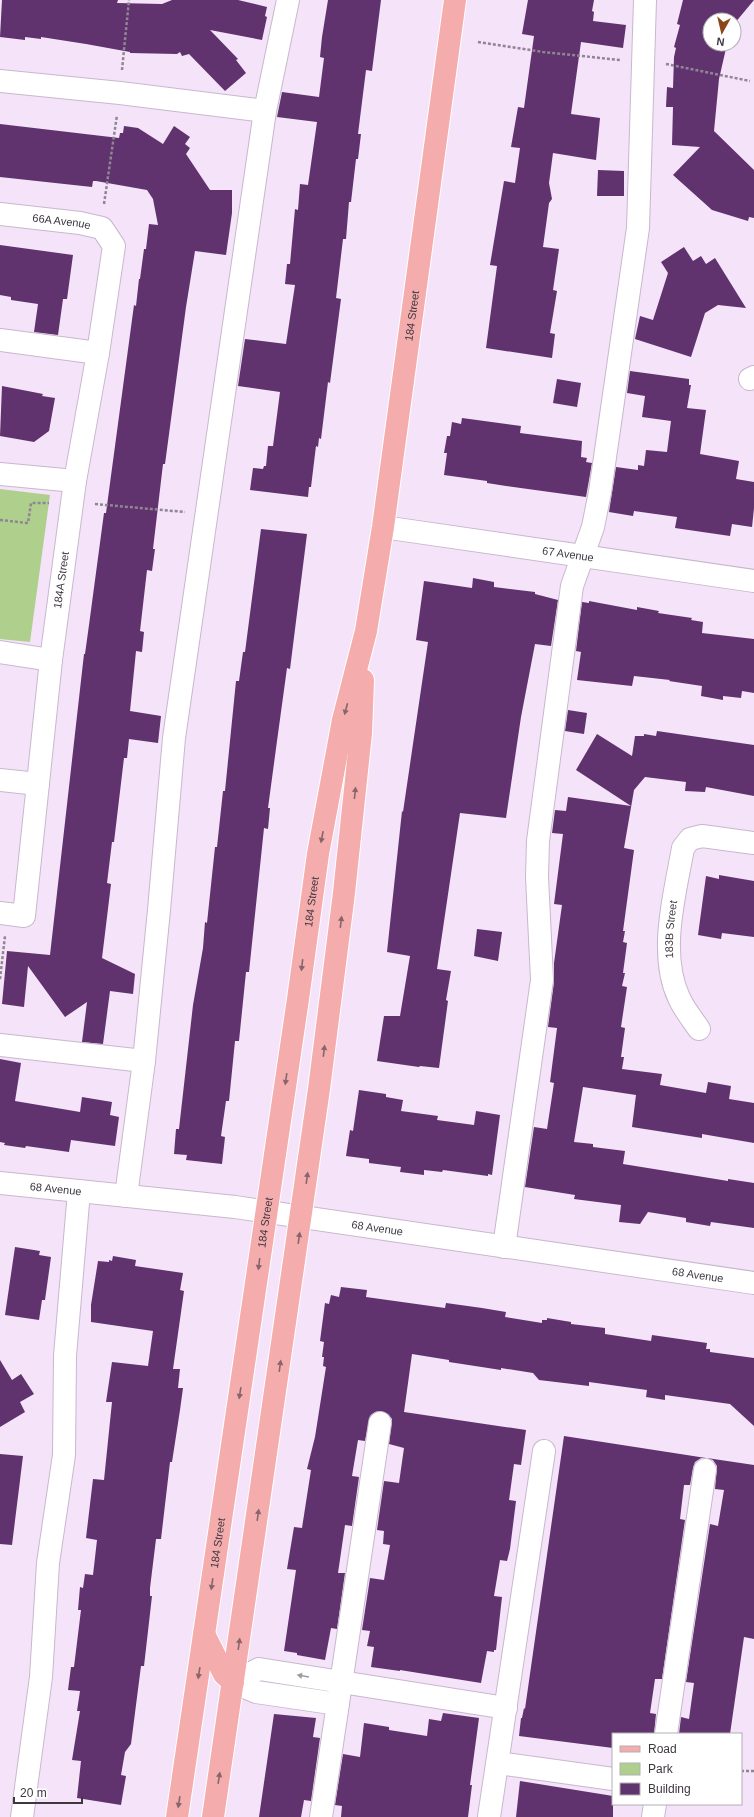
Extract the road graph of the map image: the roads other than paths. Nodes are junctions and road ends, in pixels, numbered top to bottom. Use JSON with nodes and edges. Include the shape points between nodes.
{"nodes":[{"id":1,"x":288,"y":0,"type":"edge"},
{"id":2,"x":455,"y":0,"type":"edge"},
{"id":3,"x":645,"y":0,"type":"edge"},
{"id":4,"x":0,"y":81,"type":"edge"},
{"id":5,"x":265,"y":111,"type":"junction"},
{"id":6,"x":0,"y":214,"type":"edge"},
{"id":7,"x":114,"y":246,"type":"joint"},
{"id":8,"x":0,"y":340,"type":"edge"},
{"id":9,"x":98,"y":353,"type":"junction"},
{"id":10,"x":0,"y":474,"type":"edge"},
{"id":11,"x":75,"y":481,"type":"junction"},
{"id":12,"x":383,"y":527,"type":"junction"},
{"id":13,"x":584,"y":556,"type":"junction"},
{"id":14,"x":754,"y":580,"type":"edge"},
{"id":15,"x":366,"y":631,"type":"junction"},
{"id":16,"x":0,"y":652,"type":"edge"},
{"id":17,"x":51,"y":660,"type":"junction"},
{"id":18,"x":0,"y":780,"type":"edge"},
{"id":19,"x":38,"y":784,"type":"junction"},
{"id":20,"x":754,"y":843,"type":"edge"},
{"id":21,"x":3,"y":923,"type":"edge"},
{"id":22,"x":699,"y":1029,"type":"dead end"},
{"id":23,"x":0,"y":1046,"type":"edge"},
{"id":24,"x":144,"y":1061,"type":"junction"},
{"id":25,"x":0,"y":1183,"type":"edge"},
{"id":26,"x":79,"y":1191,"type":"junction"},
{"id":27,"x":126,"y":1196,"type":"junction"},
{"id":28,"x":265,"y":1212,"type":"junction"},
{"id":29,"x":302,"y":1217,"type":"junction"},
{"id":30,"x":504,"y":1247,"type":"junction"},
{"id":31,"x":754,"y":1283,"type":"edge"},
{"id":32,"x":380,"y":1423,"type":"dead end"},
{"id":33,"x":544,"y":1451,"type":"dead end"},
{"id":34,"x":705,"y":1470,"type":"dead end"},
{"id":35,"x":204,"y":1634,"type":"junction"},
{"id":36,"x":233,"y":1682,"type":"junction"},
{"id":37,"x":341,"y":1683,"type":"junction"},
{"id":38,"x":338,"y":1704,"type":"junction"},
{"id":39,"x":506,"y":1708,"type":"junction"},
{"id":40,"x":666,"y":1733,"type":"edge"},
{"id":41,"x":498,"y":1763,"type":"junction"},
{"id":42,"x":612,"y":1779,"type":"edge"},
{"id":43,"x":655,"y":1805,"type":"edge"},
{"id":44,"x":22,"y":1817,"type":"edge"},
{"id":45,"x":177,"y":1817,"type":"edge"},
{"id":46,"x":213,"y":1817,"type":"edge"},
{"id":47,"x":321,"y":1817,"type":"edge"},
{"id":48,"x":490,"y":1817,"type":"edge"},
{"id":49,"x":653,"y":1817,"type":"edge"}],
"edges":[{"from":1,"to":5,"type":"street"},
{"from":2,"to":12,"type":"main road","name":"184 Street"},
{"from":3,"to":13,"type":"street","via":[[638,228],[600,492]]},
{"from":4,"to":5,"type":"street"},
{"from":5,"to":24,"type":"street","via":[[174,738]]},
{"from":6,"to":7,"type":"street","name":"66A Avenue","via":[[102,228]]},
{"from":7,"to":9,"type":"street","name":"184A Street"},
{"from":8,"to":9,"type":"street"},
{"from":9,"to":11,"type":"street","name":"184A Street"},
{"from":10,"to":11,"type":"street"},
{"from":11,"to":17,"type":"street","name":"184A Street"},
{"from":12,"to":13,"type":"street","name":"67 Avenue"},
{"from":12,"to":15,"type":"main road","name":"184 Street"},
{"from":13,"to":14,"type":"street","name":"67 Avenue"},
{"from":13,"to":30,"type":"street","via":[[572,586],[538,841],[542,980]]},
{"from":15,"to":28,"type":"main road","name":"184 Street","one_way":true,"via":[[343,720],[314,876]]},
{"from":29,"to":15,"type":"main road","name":"184 Street","one_way":true,"via":[[344,893],[361,733]]},
{"from":16,"to":17,"type":"street"},
{"from":17,"to":19,"type":"street","name":"184A Street"},
{"from":18,"to":19,"type":"street"},
{"from":19,"to":21,"type":"street","name":"184A Street","via":[[24,916]]},
{"from":20,"to":22,"type":"street","name":"183B Street","via":[[702,836],[690,839],[683,848],[669,927],[669,946],[673,980],[679,998]]},
{"from":23,"to":24,"type":"street"},
{"from":24,"to":27,"type":"street"},
{"from":25,"to":26,"type":"street","name":"68 Avenue"},
{"from":26,"to":27,"type":"street","name":"68 Avenue"},
{"from":26,"to":44,"type":"street","via":[[65,1356],[64,1455],[48,1563],[41,1677]]},
{"from":27,"to":28,"type":"street","name":"68 Avenue"},
{"from":28,"to":29,"type":"street","name":"68 Avenue"},
{"from":28,"to":35,"type":"main road","name":"184 Street","one_way":true},
{"from":29,"to":30,"type":"street","name":"68 Avenue"},
{"from":36,"to":29,"type":"main road","name":"184 Street","one_way":true},
{"from":30,"to":31,"type":"street","name":"68 Avenue"},
{"from":32,"to":37,"type":"street"},
{"from":33,"to":39,"type":"street"},
{"from":34,"to":40,"type":"street"},
{"from":35,"to":36,"type":"main road","via":[[224,1674]]},
{"from":35,"to":45,"type":"main road","name":"184 Street","one_way":true},
{"from":37,"to":36,"type":"street","one_way":true,"via":[[259,1668]]},
{"from":36,"to":38,"type":"street","via":[[256,1692]]},
{"from":46,"to":36,"type":"main road","name":"184 Street","one_way":true},
{"from":37,"to":38,"type":"street"},
{"from":37,"to":39,"type":"street"},
{"from":38,"to":47,"type":"street"},
{"from":39,"to":41,"type":"street"},
{"from":41,"to":42,"type":"street"},
{"from":41,"to":48,"type":"street"},
{"from":43,"to":49,"type":"street"}]}
